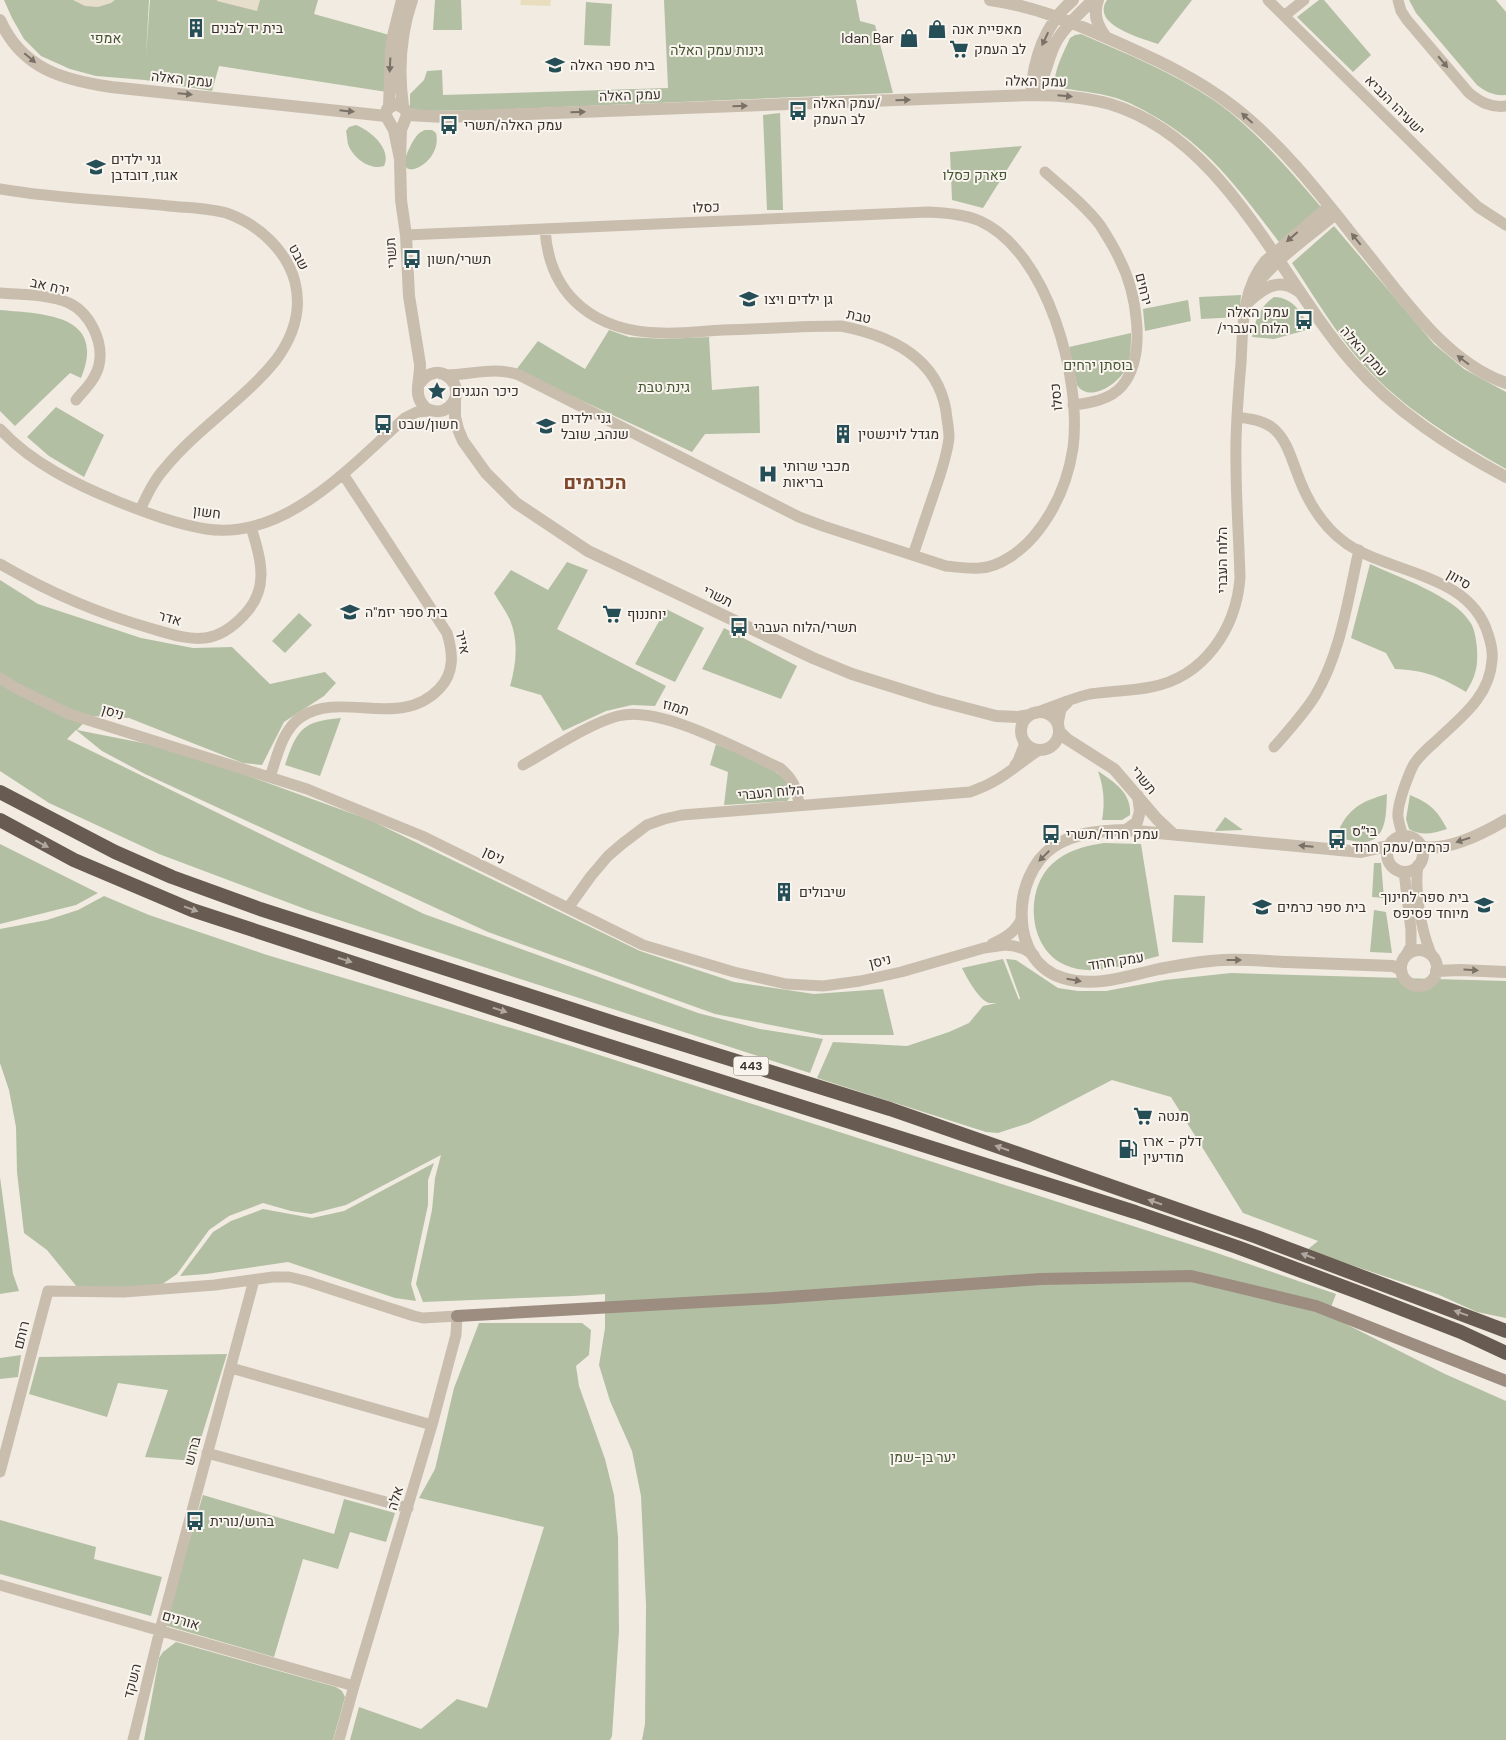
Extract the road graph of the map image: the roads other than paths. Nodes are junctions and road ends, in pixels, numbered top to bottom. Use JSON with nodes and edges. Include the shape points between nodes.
{"nodes":[{"id":1,"x":402,"y":0,"type":"edge"},
{"id":2,"x":412,"y":0,"type":"edge"},
{"id":3,"x":990,"y":0,"type":"edge"},
{"id":4,"x":1073,"y":0,"type":"edge"},
{"id":5,"x":1093,"y":0,"type":"edge"},
{"id":6,"x":1098,"y":0,"type":"edge"},
{"id":7,"x":1268,"y":0,"type":"edge"},
{"id":8,"x":1304,"y":0,"type":"edge"},
{"id":9,"x":1398,"y":0,"type":"edge"},
{"id":10,"x":1057,"y":16,"type":"junction"},
{"id":11,"x":1284,"y":16,"type":"junction"},
{"id":12,"x":0,"y":20,"type":"edge"},
{"id":13,"x":1072,"y":22,"type":"junction"},
{"id":14,"x":1106,"y":37,"type":"junction"},
{"id":15,"x":1031,"y":95,"type":"junction"},
{"id":16,"x":1506,"y":106,"type":"edge"},
{"id":17,"x":388,"y":115,"type":"junction"},
{"id":18,"x":405,"y":115,"type":"junction"},
{"id":19,"x":400,"y":159,"type":"junction"},
{"id":20,"x":1045,"y":172,"type":"dead end"},
{"id":21,"x":0,"y":189,"type":"edge"},
{"id":22,"x":1332,"y":210,"type":"junction"},
{"id":23,"x":1506,"y":225,"type":"edge"},
{"id":24,"x":545,"y":229,"type":"junction"},
{"id":25,"x":406,"y":235,"type":"junction"},
{"id":26,"x":1277,"y":257,"type":"junction"},
{"id":27,"x":0,"y":293,"type":"edge"},
{"id":28,"x":1301,"y":294,"type":"junction"},
{"id":29,"x":1246,"y":307,"type":"junction"},
{"id":30,"x":417,"y":344,"type":"junction"},
{"id":31,"x":486,"y":370,"type":"junction"},
{"id":32,"x":443,"y":374,"type":"junction"},
{"id":33,"x":1506,"y":383,"type":"edge"},
{"id":34,"x":417,"y":388,"type":"junction"},
{"id":35,"x":456,"y":395,"type":"junction"},
{"id":36,"x":76,"y":400,"type":"dead end"},
{"id":37,"x":1073,"y":405,"type":"junction"},
{"id":38,"x":432,"y":411,"type":"junction"},
{"id":39,"x":1237,"y":417,"type":"junction"},
{"id":40,"x":400,"y":422,"type":"junction"},
{"id":41,"x":0,"y":429,"type":"edge"},
{"id":42,"x":463,"y":441,"type":"junction"},
{"id":43,"x":343,"y":474,"type":"junction"},
{"id":44,"x":1506,"y":477,"type":"edge"},
{"id":45,"x":140,"y":510,"type":"junction"},
{"id":46,"x":251,"y":527,"type":"junction"},
{"id":47,"x":1358,"y":550,"type":"junction"},
{"id":48,"x":913,"y":555,"type":"junction"},
{"id":49,"x":0,"y":564,"type":"edge"},
{"id":50,"x":0,"y":678,"type":"edge"},
{"id":51,"x":1074,"y":699,"type":"junction"},
{"id":52,"x":1033,"y":714,"type":"junction"},
{"id":53,"x":996,"y":716,"type":"junction"},
{"id":54,"x":1058,"y":728,"type":"junction"},
{"id":55,"x":1023,"y":740,"type":"junction"},
{"id":56,"x":1274,"y":747,"type":"dead end"},
{"id":57,"x":1043,"y":750,"type":"junction"},
{"id":58,"x":1087,"y":752,"type":"junction"},
{"id":59,"x":523,"y":765,"type":"dead end"},
{"id":60,"x":1009,"y":772,"type":"junction"},
{"id":61,"x":270,"y":777,"type":"junction"},
{"id":62,"x":0,"y":792,"type":"edge"},
{"id":63,"x":1138,"y":796,"type":"junction"},
{"id":64,"x":799,"y":805,"type":"junction"},
{"id":65,"x":0,"y":820,"type":"edge"},
{"id":66,"x":1506,"y":820,"type":"edge"},
{"id":67,"x":1126,"y":830,"type":"junction"},
{"id":68,"x":1173,"y":834,"type":"junction"},
{"id":69,"x":1403,"y":836,"type":"junction"},
{"id":70,"x":1418,"y":842,"type":"junction"},
{"id":71,"x":1388,"y":846,"type":"junction"},
{"id":72,"x":1418,"y":865,"type":"junction"},
{"id":73,"x":1398,"y":870,"type":"junction"},
{"id":74,"x":568,"y":908,"type":"junction"},
{"id":75,"x":1022,"y":918,"type":"junction"},
{"id":76,"x":984,"y":948,"type":"junction"},
{"id":77,"x":1431,"y":954,"type":"junction"},
{"id":78,"x":1034,"y":955,"type":"junction"},
{"id":79,"x":1405,"y":957,"type":"junction"},
{"id":80,"x":1402,"y":970,"type":"junction"},
{"id":81,"x":1436,"y":971,"type":"junction"},
{"id":82,"x":1506,"y":972,"type":"edge"},
{"id":83,"x":254,"y":1280,"type":"junction"},
{"id":84,"x":457,"y":1316,"type":"junction"},
{"id":85,"x":1506,"y":1331,"type":"edge"},
{"id":86,"x":1506,"y":1353,"type":"edge"},
{"id":87,"x":230,"y":1368,"type":"junction"},
{"id":88,"x":1506,"y":1381,"type":"edge"},
{"id":89,"x":432,"y":1425,"type":"junction"},
{"id":90,"x":207,"y":1453,"type":"junction"},
{"id":91,"x":0,"y":1472,"type":"edge"},
{"id":92,"x":408,"y":1508,"type":"junction"},
{"id":93,"x":0,"y":1585,"type":"edge"},
{"id":94,"x":160,"y":1630,"type":"junction"},
{"id":95,"x":354,"y":1686,"type":"junction"},
{"id":96,"x":133,"y":1740,"type":"edge"},
{"id":97,"x":339,"y":1740,"type":"edge"}],
"edges":[{"from":1,"to":17,"type":"street","name":"תשרי","one_way":true,"via":[[391,51]]},
{"from":2,"to":18,"type":"street","name":"תשרי","via":[[401,41],[400,78]]},
{"from":3,"to":10,"type":"street"},
{"from":4,"to":10,"type":"street"},
{"from":5,"to":13,"type":"street"},
{"from":6,"to":14,"type":"street","via":[[1096,16]]},
{"from":7,"to":11,"type":"street","name":"ישעיהו הנביא"},
{"from":8,"to":11,"type":"street"},
{"from":9,"to":16,"type":"street","one_way":true,"via":[[1407,20],[1469,93],[1488,105]]},
{"from":10,"to":13,"type":"street"},
{"from":10,"to":15,"type":"street","one_way":true,"via":[[1036,61]]},
{"from":11,"to":23,"type":"street","name":"ישעיהו הנביא","via":[[1478,207]]},
{"from":12,"to":17,"type":"street","name":"עמק האלה","one_way":true,"via":[[33,62],[72,81]]},
{"from":13,"to":14,"type":"street"},
{"from":13,"to":15,"type":"street","via":[[1057,40],[1044,79]]},
{"from":22,"to":14,"type":"street","one_way":true,"via":[[1277,146],[1230,104],[1167,65]]},
{"from":18,"to":15,"type":"street","name":"עמק האלה","one_way":true,"via":[[445,117]]},
{"from":15,"to":26,"type":"street","name":"עמק האלה","one_way":true,"via":[[1075,97],[1112,105],[1149,120],[1200,159],[1237,202]]},
{"from":17,"to":18,"type":"street","via":[[395,125]]},
{"from":17,"to":18,"type":"street","via":[[396,104]]},
{"from":17,"to":19,"type":"street","name":"תשרי"},
{"from":18,"to":19,"type":"street","name":"תשרי"},
{"from":19,"to":25,"type":"street","name":"תשרי"},
{"from":20,"to":37,"type":"street","name":"ירחים","via":[[1078,201],[1110,242],[1127,278],[1136,316],[1135,355],[1121,386],[1101,400]]},
{"from":21,"to":45,"type":"street","name":"שבט","via":[[228,214],[253,225],[275,244],[292,271],[298,311],[290,337],[276,359],[164,468]]},
{"from":22,"to":26,"type":"street","name":"הלוח העברי"},
{"from":33,"to":22,"type":"street","one_way":true,"via":[[1481,372],[1449,349]]},
{"from":24,"to":25,"type":"street","name":"כסלו"},
{"from":24,"to":37,"type":"street","name":"כסלו","via":[[928,212],[963,215],[1002,236],[1021,254],[1034,274],[1055,320]]},
{"from":24,"to":48,"type":"street","name":"טבת","via":[[549,257],[562,287],[584,310],[607,323],[662,333],[841,326],[884,338],[920,360],[939,386],[949,435],[941,473]]},
{"from":25,"to":30,"type":"street","name":"תשרי","via":[[409,296]]},
{"from":26,"to":28,"type":"street","name":"עמק האלה"},
{"from":26,"to":29,"type":"street","name":"הלוח העברי","via":[[1258,270],[1248,292]]},
{"from":27,"to":36,"type":"street","name":"ירח אב","via":[[40,296],[68,303],[83,313],[91,324],[100,350],[99,365],[92,381]]},
{"from":28,"to":29,"type":"street","via":[[1292,286],[1280,284],[1263,290]]},
{"from":28,"to":44,"type":"street","name":"עמק האלה","via":[[1334,341],[1374,386],[1445,441]]},
{"from":29,"to":39,"type":"street","name":"הלוח העברי"},
{"from":30,"to":32,"type":"street","name":"תשרי","via":[[430,366]]},
{"from":30,"to":34,"type":"street","name":"תשרי","via":[[420,374]]},
{"from":31,"to":32,"type":"street","name":"כסלו","via":[[462,375]]},
{"from":31,"to":35,"type":"street","via":[[468,378],[459,386]]},
{"from":31,"to":48,"type":"street","name":"כסלו","via":[[512,372],[528,378],[799,516]]},
{"from":32,"to":34,"type":"street","via":[[427,374]]},
{"from":32,"to":35,"type":"street","via":[[449,376],[455,385]]},
{"from":34,"to":38,"type":"street","via":[[421,405]]},
{"from":34,"to":40,"type":"street","name":"חשון","via":[[412,406]]},
{"from":35,"to":38,"type":"street","via":[[446,409]]},
{"from":35,"to":42,"type":"street","name":"תשרי","via":[[455,417]]},
{"from":37,"to":48,"type":"street","name":"כסלו","via":[[1073,447],[1060,496],[1047,520],[1027,544],[996,564],[981,568],[946,566]]},
{"from":38,"to":40,"type":"street","name":"חשון","via":[[411,414]]},
{"from":38,"to":42,"type":"street","name":"תשרי"},
{"from":39,"to":47,"type":"street","name":"סיוון","via":[[1262,422],[1276,430],[1284,441],[1310,504],[1331,530]]},
{"from":39,"to":51,"type":"street","name":"הלוח העברי","via":[[1236,499],[1240,578],[1238,596],[1224,636],[1198,666],[1167,683]]},
{"from":40,"to":43,"type":"street","name":"חשון"},
{"from":41,"to":45,"type":"street","name":"חשון","via":[[52,470]]},
{"from":42,"to":53,"type":"street","name":"תשרי","via":[[486,473],[510,498],[588,551],[852,674]]},
{"from":43,"to":46,"type":"street","name":"חשון","via":[[288,513]]},
{"from":43,"to":61,"type":"street","name":"אייר","via":[[447,633],[452,654],[450,674],[443,686],[421,704],[406,708],[315,710],[300,718],[282,741]]},
{"from":45,"to":46,"type":"street","name":"חשון","via":[[208,529]]},
{"from":46,"to":49,"type":"street","name":"אדר","via":[[262,574],[259,592],[251,608],[239,620],[223,632],[206,638],[185,638],[107,615]]},
{"from":47,"to":56,"type":"street","via":[[1340,634],[1326,675],[1304,712]]},
{"from":47,"to":69,"type":"street","name":"סיוון","via":[[1456,591],[1479,613],[1491,644],[1490,676],[1484,690],[1475,704],[1414,764],[1400,800],[1398,816]]},
{"from":50,"to":61,"type":"street","name":"ניסן","via":[[68,714]]},
{"from":51,"to":52,"type":"street","name":"הלוח העברי"},
{"from":51,"to":54,"type":"street","via":[[1060,709]]},
{"from":52,"to":53,"type":"street","name":"תשרי"},
{"from":52,"to":54,"type":"street","via":[[1049,714]]},
{"from":52,"to":55,"type":"street","via":[[1022,724]]},
{"from":53,"to":55,"type":"street","name":"תשרי","via":[[1008,722]]},
{"from":54,"to":57,"type":"street","via":[[1056,741]]},
{"from":54,"to":58,"type":"street","name":"תשרי","via":[[1067,739]]},
{"from":55,"to":57,"type":"street","via":[[1033,749]]},
{"from":55,"to":60,"type":"street","name":"הלוח העברי","via":[[1018,761]]},
{"from":57,"to":58,"type":"street","name":"תשרי","via":[[1063,748]]},
{"from":57,"to":60,"type":"street","name":"הלוח העברי"},
{"from":58,"to":63,"type":"street","name":"תשרי","via":[[1114,769]]},
{"from":59,"to":64,"type":"street","name":"תמוז","via":[[618,716],[652,716],[684,724],[780,768],[795,783]]},
{"from":60,"to":64,"type":"street","name":"הלוח העברי","via":[[988,786],[951,795]]},
{"from":61,"to":74,"type":"street","name":"ניסן","via":[[422,836]]},
{"from":85,"to":62,"type":"highway","number":"443","one_way":true,"via":[[1257,1237],[890,1109],[260,909],[115,852]]},
{"from":63,"to":67,"type":"street","via":[[1140,811],[1137,822]]},
{"from":63,"to":68,"type":"street","name":"תשרי"},
{"from":64,"to":74,"type":"street","name":"הלוח העברי","via":[[682,815],[647,825],[608,856]]},
{"from":65,"to":86,"type":"highway","number":"443","one_way":true,"via":[[74,860],[192,910],[1237,1246],[1461,1332]]},
{"from":66,"to":70,"type":"street","one_way":true,"via":[[1473,837],[1444,846],[1422,847]]},
{"from":67,"to":68,"type":"street","name":"עמק חרוד"},
{"from":67,"to":75,"type":"street","name":"עמק חרוד","one_way":true,"via":[[1082,834],[1054,847],[1042,857],[1027,880]]},
{"from":71,"to":68,"type":"street","name":"עמק חרוד","one_way":true,"via":[[1361,852]]},
{"from":69,"to":70,"type":"street"},
{"from":69,"to":71,"type":"street"},
{"from":70,"to":72,"type":"street","via":[[1422,854]]},
{"from":71,"to":73,"type":"street","via":[[1389,862]]},
{"from":72,"to":73,"type":"street","via":[[1410,871]]},
{"from":72,"to":77,"type":"street","via":[[1416,879],[1422,928]]},
{"from":73,"to":79,"type":"street","via":[[1404,875],[1411,930]]},
{"from":74,"to":76,"type":"street","name":"ניסן","via":[[643,945],[786,984],[823,986],[860,981]]},
{"from":75,"to":76,"type":"street","name":"ניסן","via":[[1012,934]]},
{"from":75,"to":78,"type":"street","name":"עמק חרוד","via":[[1023,932]]},
{"from":76,"to":78,"type":"street","name":"ניסן","via":[[1014,946]]},
{"from":77,"to":79,"type":"street","via":[[1420,950]]},
{"from":77,"to":81,"type":"street","via":[[1437,965]]},
{"from":78,"to":80,"type":"street","name":"עמק חרוד","one_way":true,"via":[[1045,968],[1061,978],[1092,982],[1222,960],[1393,966]]},
{"from":79,"to":80,"type":"street"},
{"from":80,"to":81,"type":"street","via":[[1407,981],[1419,985],[1429,982]]},
{"from":81,"to":82,"type":"street","one_way":true},
{"from":83,"to":84,"type":"street","via":[[290,1277],[414,1316]]},
{"from":83,"to":87,"type":"street","name":"ברוש"},
{"from":83,"to":91,"type":"street","name":"רותם","via":[[124,1292],[48,1291]]},
{"from":84,"to":88,"type":"main road","via":[[1041,1279],[1191,1276],[1316,1306]]},
{"from":84,"to":89,"type":"street","name":"אלה","via":[[456,1335]]},
{"from":87,"to":89,"type":"street"},
{"from":87,"to":90,"type":"street","name":"ברוש"},
{"from":89,"to":92,"type":"street","name":"אלה"},
{"from":90,"to":92,"type":"street"},
{"from":90,"to":94,"type":"street","name":"ברוש"},
{"from":92,"to":95,"type":"street","name":"אלה"},
{"from":93,"to":94,"type":"street","name":"אורנים"},
{"from":94,"to":95,"type":"street","name":"אורנים"},
{"from":94,"to":96,"type":"street","name":"השקד"},
{"from":95,"to":97,"type":"street"}]}
